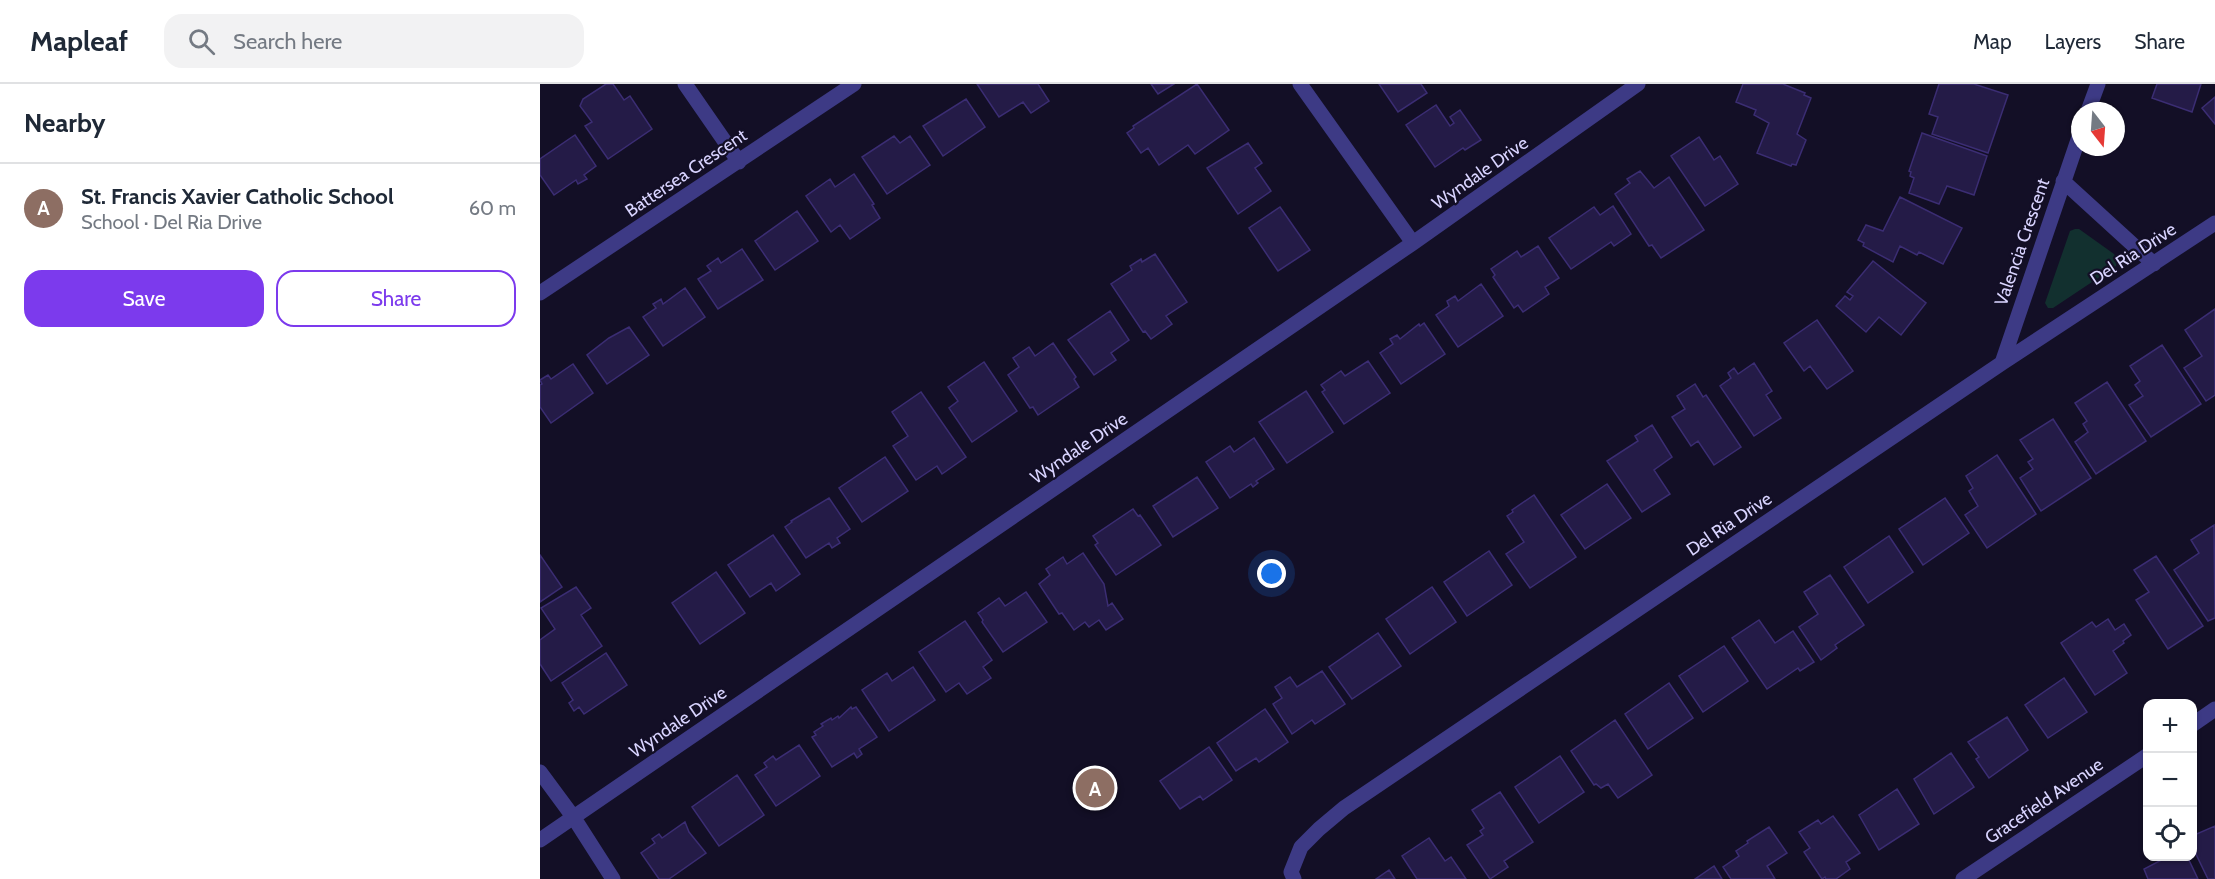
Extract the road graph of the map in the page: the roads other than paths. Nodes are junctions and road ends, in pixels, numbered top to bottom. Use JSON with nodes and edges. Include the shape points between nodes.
{"nodes":[{"id":1,"x":685,"y":84,"type":"edge"},
{"id":2,"x":854,"y":84,"type":"edge"},
{"id":3,"x":1300,"y":84,"type":"edge"},
{"id":4,"x":1638,"y":84,"type":"edge"},
{"id":5,"x":2098,"y":84,"type":"edge"},
{"id":6,"x":2091,"y":102,"type":"edge"},
{"id":7,"x":2072,"y":156,"type":"edge"},
{"id":8,"x":739,"y":162,"type":"junction"},
{"id":9,"x":2063,"y":181,"type":"junction"},
{"id":10,"x":2215,"y":223,"type":"edge"},
{"id":11,"x":1413,"y":243,"type":"junction"},
{"id":12,"x":2154,"y":264,"type":"junction"},
{"id":13,"x":540,"y":293,"type":"edge"},
{"id":14,"x":2002,"y":363,"type":"junction"},
{"id":15,"x":2215,"y":710,"type":"edge"},
{"id":16,"x":2197,"y":722,"type":"edge"},
{"id":17,"x":2143,"y":758,"type":"edge"},
{"id":18,"x":540,"y":771,"type":"edge"},
{"id":19,"x":574,"y":818,"type":"junction"},
{"id":20,"x":540,"y":840,"type":"edge"},
{"id":21,"x":613,"y":879,"type":"edge"},
{"id":22,"x":1294,"y":879,"type":"edge"},
{"id":23,"x":1963,"y":879,"type":"edge"}],
"edges":[{"from":1,"to":8,"type":"street"},
{"from":2,"to":8,"type":"street","name":"Battersea Crescent"},
{"from":3,"to":11,"type":"street"},
{"from":4,"to":11,"type":"street","name":"Wyndale Drive"},
{"from":5,"to":6,"type":"street"},
{"from":7,"to":9,"type":"street","name":"Valencia Crescent"},
{"from":8,"to":13,"type":"street","name":"Battersea Crescent"},
{"from":9,"to":12,"type":"street"},
{"from":9,"to":14,"type":"street","name":"Valencia Crescent"},
{"from":10,"to":12,"type":"street","name":"Del Ria Drive"},
{"from":11,"to":19,"type":"street","name":"Wyndale Drive"},
{"from":12,"to":14,"type":"street","name":"Del Ria Drive"},
{"from":14,"to":22,"type":"street","name":"Del Ria Drive","via":[[1344,808],[1301,847],[1291,872]]},
{"from":15,"to":16,"type":"street"},
{"from":17,"to":23,"type":"street","name":"Gracefield Avenue"},
{"from":18,"to":19,"type":"street"},
{"from":19,"to":20,"type":"street","name":"Wyndale Drive"},
{"from":19,"to":21,"type":"street"}]}
